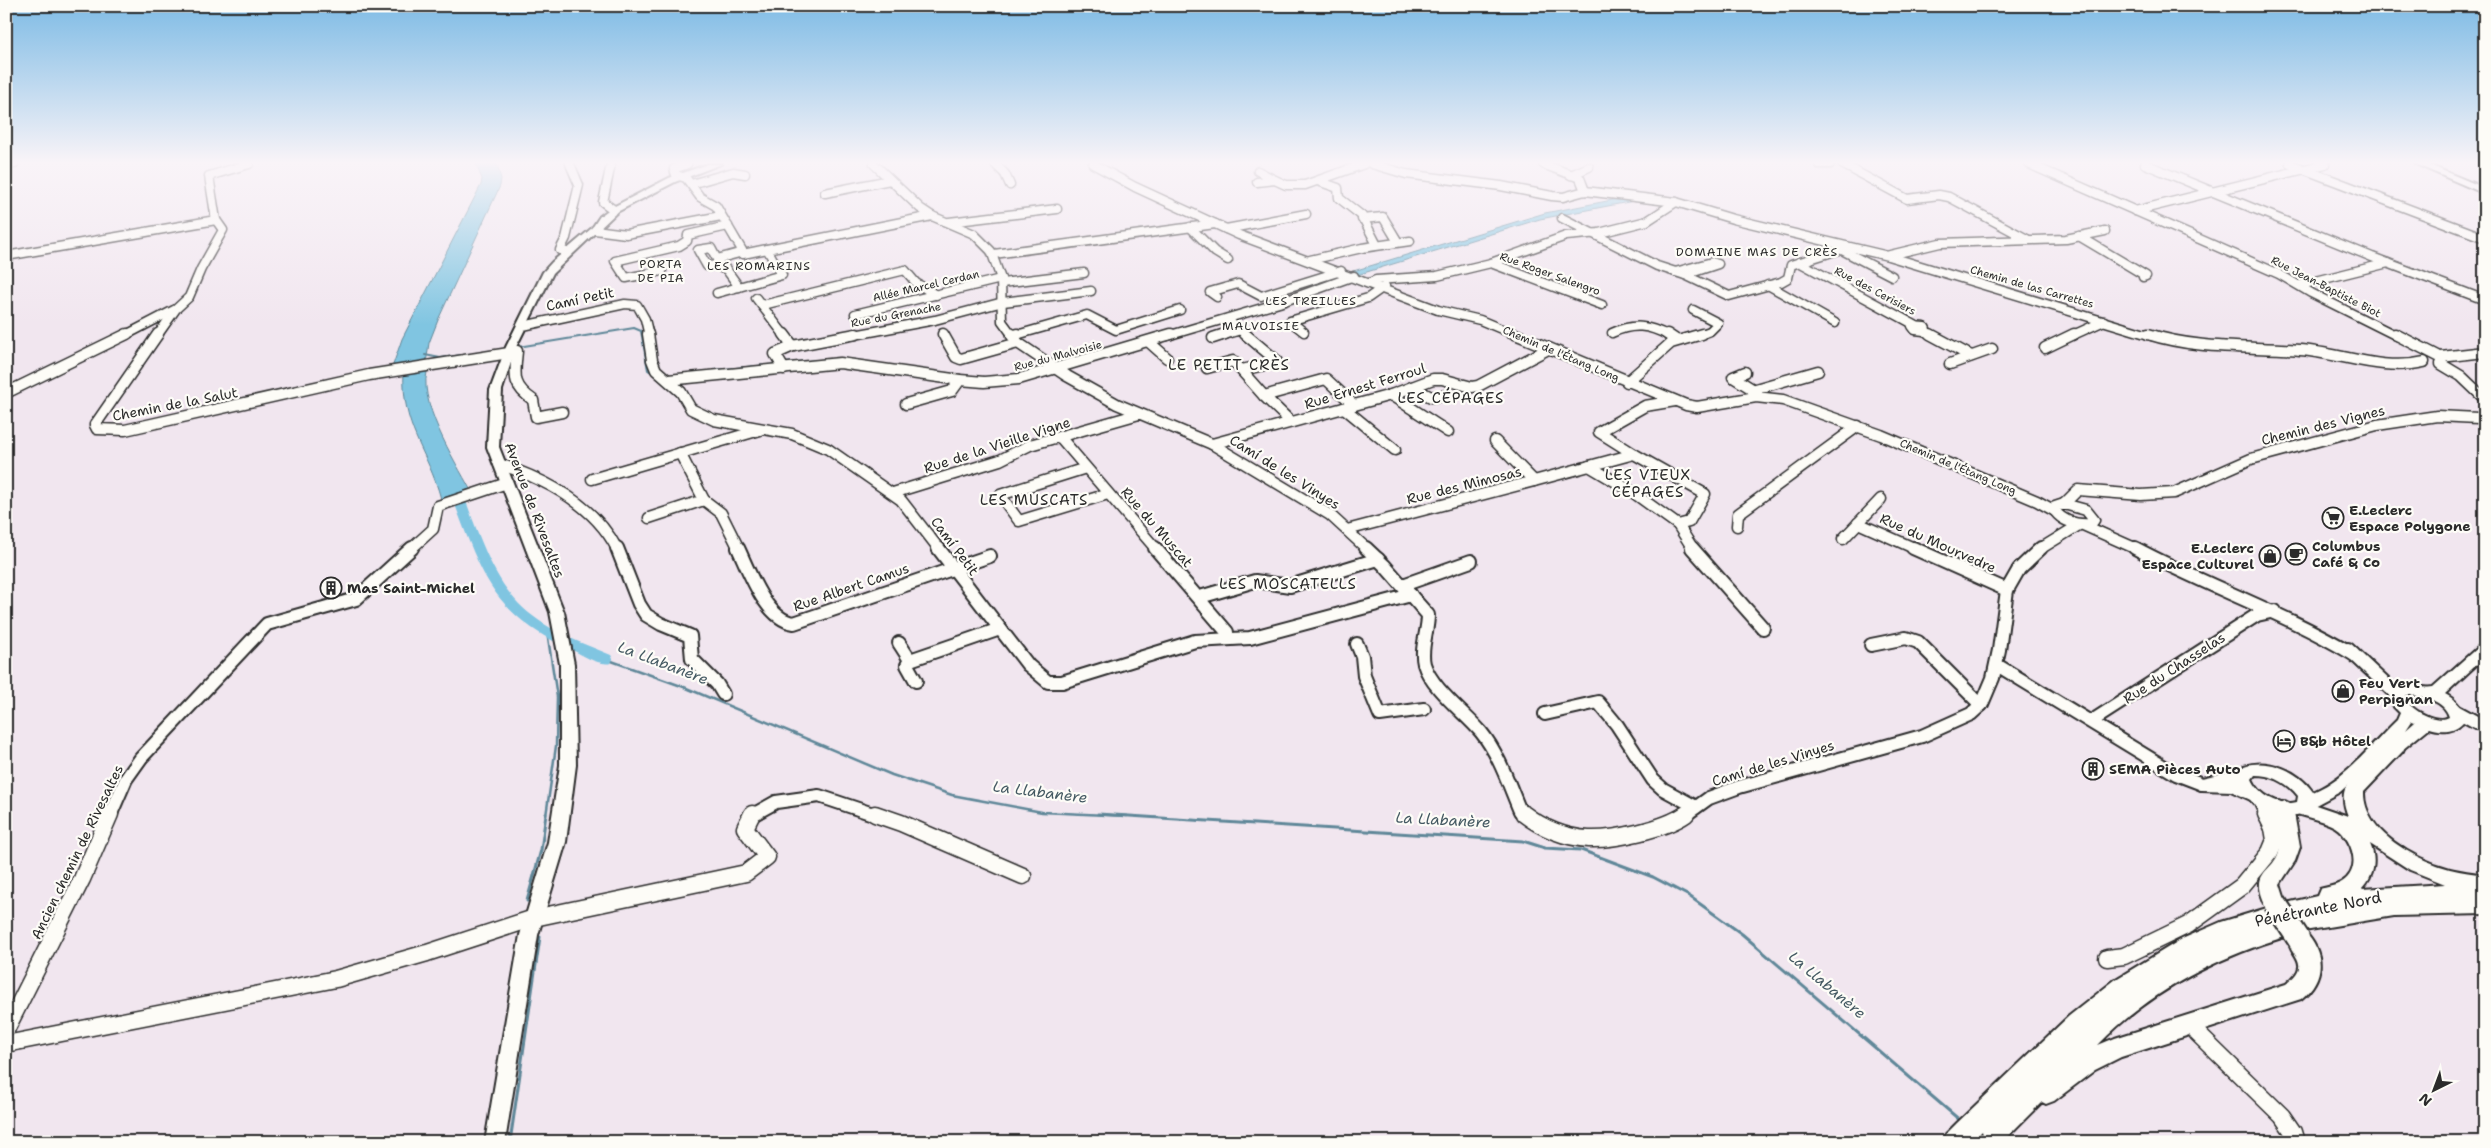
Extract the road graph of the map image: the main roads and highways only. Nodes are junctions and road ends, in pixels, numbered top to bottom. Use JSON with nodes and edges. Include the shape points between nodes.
{"nodes":[{"id":1,"x":604,"y":218,"type":"edge"},
{"id":2,"x":2485,"y":648,"type":"edge"},
{"id":3,"x":2485,"y":656,"type":"edge"},
{"id":4,"x":2430,"y":693,"type":"junction"},
{"id":5,"x":2408,"y":712,"type":"junction"},
{"id":6,"x":2452,"y":712,"type":"junction"},
{"id":7,"x":2427,"y":721,"type":"junction"},
{"id":8,"x":2386,"y":748,"type":"junction"},
{"id":9,"x":2296,"y":783,"type":"junction"},
{"id":10,"x":2336,"y":788,"type":"junction"},
{"id":11,"x":2293,"y":806,"type":"junction"},
{"id":12,"x":2485,"y":883,"type":"edge"},
{"id":13,"x":2485,"y":892,"type":"edge"},
{"id":14,"x":2485,"y":905,"type":"edge"},
{"id":15,"x":2221,"y":931,"type":"junction"},
{"id":16,"x":1975,"y":1134,"type":"edge"},
{"id":17,"x":495,"y":1142,"type":"edge"}],
"edges":[{"from":1,"to":17,"type":"main road","name":"Avenue de Rivesaltes","via":[[595,230],[548,272],[496,390],[493,447],[557,612],[568,664],[568,765],[557,842],[528,935]]},
{"from":2,"to":4,"type":"main road","via":[[2438,691]]},
{"from":3,"to":6,"type":"main road","via":[[2452,690]]},
{"from":4,"to":5,"type":"main road","via":[[2404,692],[2399,703]]},
{"from":4,"to":6,"type":"main road"},
{"from":5,"to":7,"type":"main road"},
{"from":5,"to":8,"type":"main road"},
{"from":6,"to":7,"type":"main road","via":[[2443,724]]},
{"from":7,"to":8,"type":"main road"},
{"from":8,"to":10,"type":"main road"},
{"from":8,"to":12,"type":"highway","via":[[2354,790],[2354,808],[2360,820],[2378,839],[2410,861],[2447,876]]},
{"from":9,"to":10,"type":"main road","via":[[2325,790]]},
{"from":9,"to":11,"type":"main road","via":[[2306,795]]},
{"from":9,"to":11,"type":"main road","via":[[2267,769],[2245,774],[2245,783],[2256,796]]},
{"from":10,"to":11,"type":"main road","via":[[2322,797]]},
{"from":11,"to":15,"type":"highway","via":[[2344,823],[2358,836],[2364,848],[2356,883],[2348,889],[2284,906]]},
{"from":11,"to":16,"type":"highway","bridge":true,"via":[[2283,820],[2290,850],[2270,877],[2269,892],[2310,964],[2308,978],[2293,992],[2142,1038],[2094,1059]]},
{"from":13,"to":15,"type":"highway","name":"Pénétrante Nord","via":[[2448,891],[2343,901],[2284,912]]},
{"from":14,"to":16,"type":"highway","name":"Pénétrante Nord","via":[[2395,908],[2339,915],[2260,935],[2199,960],[2115,1013]]},
{"from":15,"to":16,"type":"highway","name":"Pénétrante Nord","via":[[2154,965],[2101,1002]]}]}
